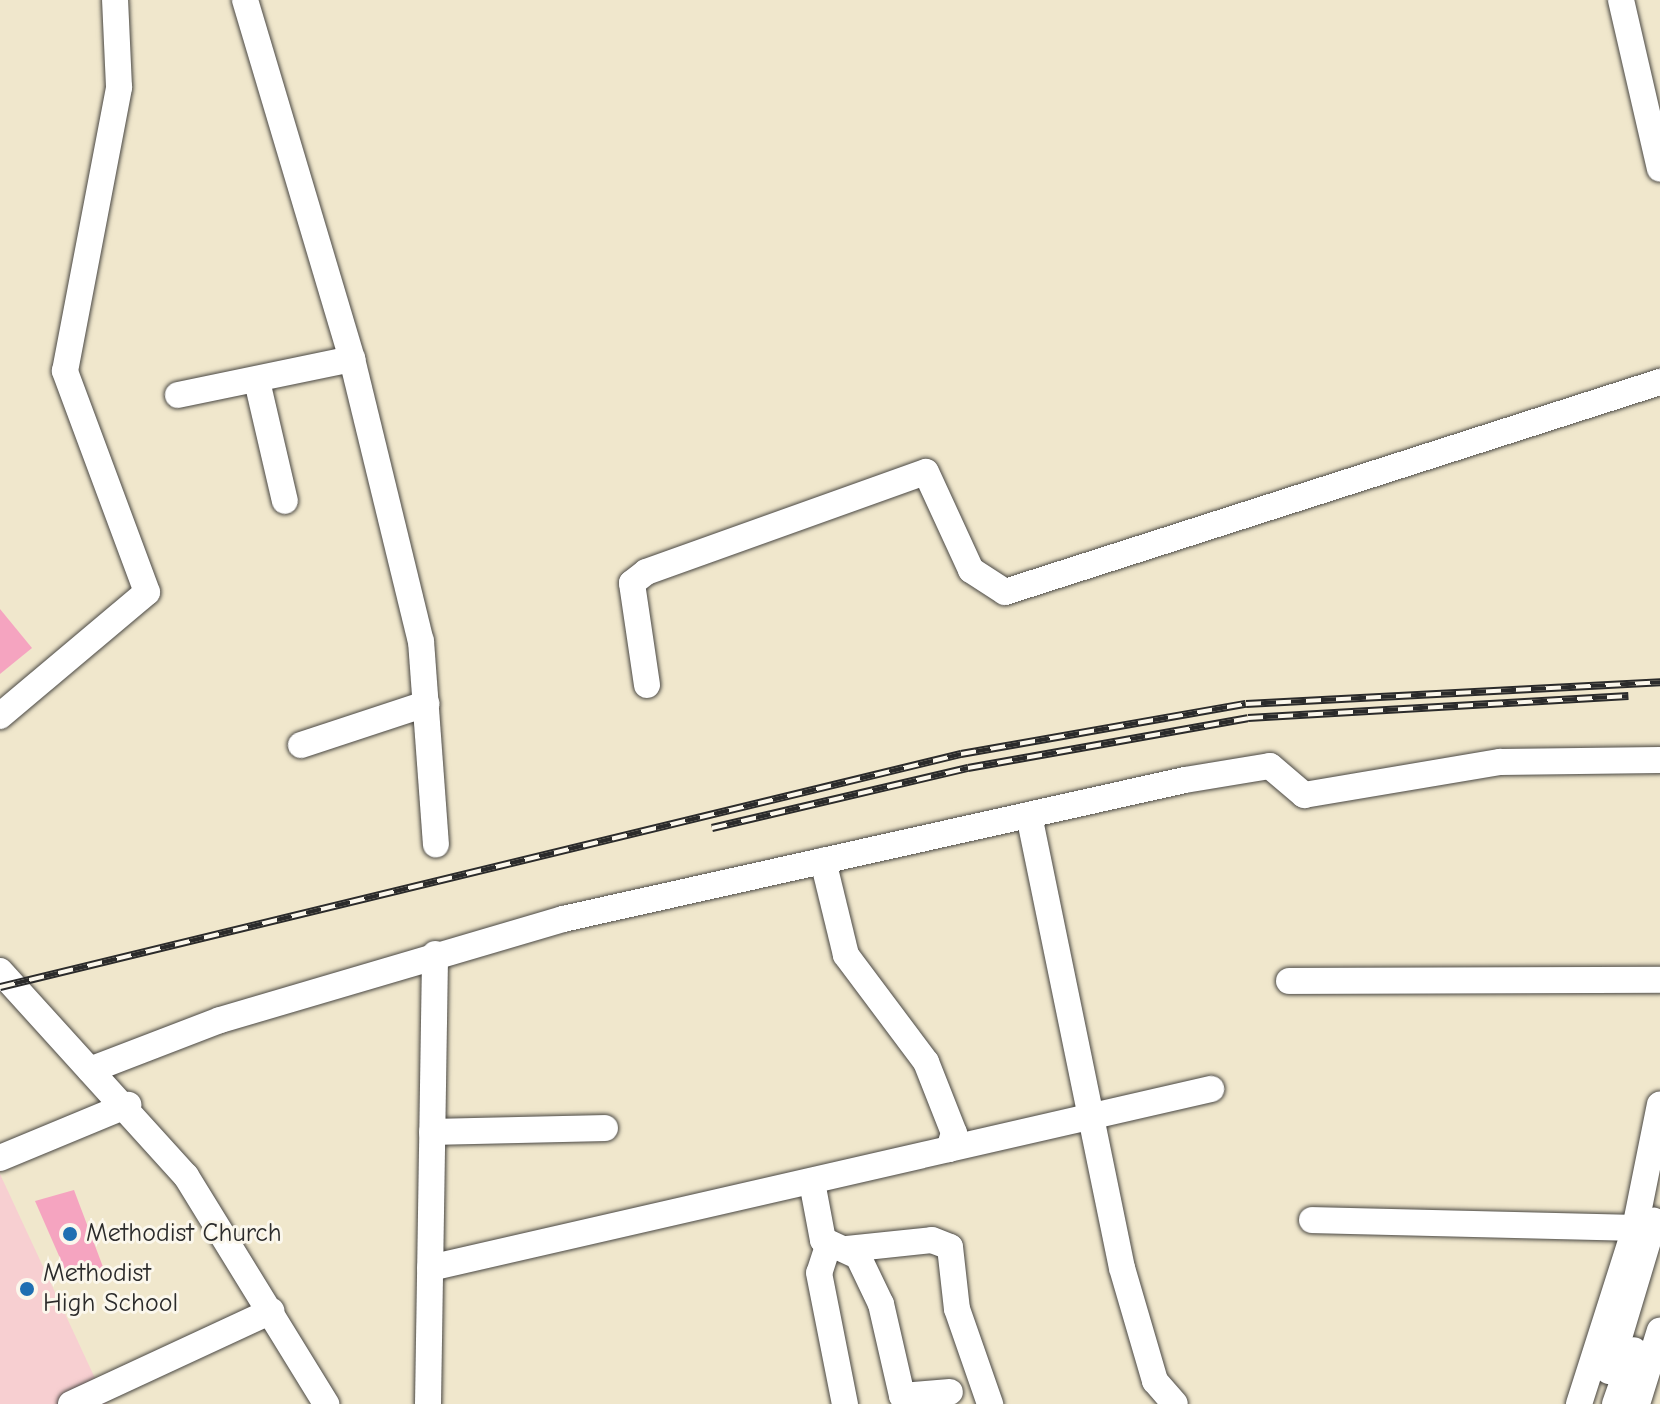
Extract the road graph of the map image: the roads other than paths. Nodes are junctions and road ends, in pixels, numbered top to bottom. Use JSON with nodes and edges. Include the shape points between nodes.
{"nodes":[{"id":1,"x":115,"y":0,"type":"edge"},
{"id":2,"x":245,"y":0,"type":"edge"},
{"id":3,"x":1621,"y":0,"type":"edge"},
{"id":4,"x":1660,"y":169,"type":"edge"},
{"id":5,"x":352,"y":359,"type":"junction"},
{"id":6,"x":257,"y":381,"type":"junction"},
{"id":7,"x":1660,"y":382,"type":"edge"},
{"id":8,"x":178,"y":395,"type":"dead end"},
{"id":9,"x":285,"y":501,"type":"dead end"},
{"id":10,"x":647,"y":685,"type":"dead end"},
{"id":11,"x":426,"y":704,"type":"junction"},
{"id":12,"x":0,"y":716,"type":"edge"},
{"id":13,"x":301,"y":745,"type":"dead end"},
{"id":14,"x":1660,"y":760,"type":"edge"},
{"id":15,"x":1029,"y":815,"type":"junction"},
{"id":16,"x":436,"y":844,"type":"dead end"},
{"id":17,"x":823,"y":861,"type":"junction"},
{"id":18,"x":435,"y":954,"type":"junction"},
{"id":19,"x":0,"y":971,"type":"edge"},
{"id":20,"x":1660,"y":980,"type":"edge"},
{"id":21,"x":1289,"y":981,"type":"dead end"},
{"id":22,"x":90,"y":1070,"type":"junction"},
{"id":23,"x":1211,"y":1089,"type":"dead end"},
{"id":24,"x":1660,"y":1104,"type":"edge"},
{"id":25,"x":128,"y":1105,"type":"junction"},
{"id":26,"x":1090,"y":1113,"type":"junction"},
{"id":27,"x":605,"y":1128,"type":"dead end"},
{"id":28,"x":432,"y":1132,"type":"junction"},
{"id":29,"x":949,"y":1149,"type":"junction"},
{"id":30,"x":0,"y":1158,"type":"edge"},
{"id":31,"x":812,"y":1182,"type":"junction"},
{"id":32,"x":1660,"y":1195,"type":"edge"},
{"id":33,"x":1312,"y":1220,"type":"dead end"},
{"id":34,"x":1635,"y":1228,"type":"junction"},
{"id":35,"x":838,"y":1247,"type":"junction"},
{"id":36,"x":1660,"y":1262,"type":"edge"},
{"id":37,"x":430,"y":1268,"type":"junction"},
{"id":38,"x":271,"y":1311,"type":"junction"},
{"id":39,"x":1660,"y":1330,"type":"edge"},
{"id":40,"x":950,"y":1392,"type":"dead end"},
{"id":41,"x":1634,"y":1403,"type":"edge"},
{"id":42,"x":71,"y":1404,"type":"edge"},
{"id":43,"x":326,"y":1404,"type":"edge"},
{"id":44,"x":428,"y":1404,"type":"edge"},
{"id":45,"x":845,"y":1404,"type":"edge"},
{"id":46,"x":990,"y":1404,"type":"edge"},
{"id":47,"x":1175,"y":1404,"type":"edge"},
{"id":48,"x":1579,"y":1404,"type":"edge"},
{"id":49,"x":1597,"y":1404,"type":"edge"}],
"edges":[{"from":1,"to":12,"type":"street","via":[[119,87],[65,371],[147,592],[131,613]]},
{"from":2,"to":5,"type":"street"},
{"from":3,"to":4,"type":"street"},
{"from":5,"to":6,"type":"street"},
{"from":5,"to":11,"type":"street","via":[[421,641]]},
{"from":6,"to":8,"type":"street"},
{"from":6,"to":9,"type":"street"},
{"from":7,"to":10,"type":"street","via":[[1005,592],[971,570],[926,472],[646,572],[632,583]]},
{"from":11,"to":13,"type":"street"},
{"from":11,"to":16,"type":"street"},
{"from":14,"to":15,"type":"street","via":[[1500,762],[1304,795],[1270,766]]},
{"from":15,"to":17,"type":"street"},
{"from":15,"to":26,"type":"street"},
{"from":17,"to":18,"type":"street"},
{"from":17,"to":29,"type":"street","via":[[846,955],[926,1062],[954,1133]]},
{"from":18,"to":22,"type":"street","via":[[220,1020]]},
{"from":18,"to":28,"type":"street"},
{"from":19,"to":22,"type":"street"},
{"from":20,"to":21,"type":"street"},
{"from":22,"to":25,"type":"street"},
{"from":23,"to":26,"type":"street"},
{"from":24,"to":34,"type":"street"},
{"from":25,"to":30,"type":"street"},
{"from":25,"to":38,"type":"street","via":[[186,1176]]},
{"from":26,"to":29,"type":"street"},
{"from":26,"to":47,"type":"street","via":[[1122,1268],[1155,1381]]},
{"from":27,"to":28,"type":"street"},
{"from":28,"to":37,"type":"street"},
{"from":29,"to":31,"type":"street"},
{"from":31,"to":35,"type":"street"},
{"from":31,"to":37,"type":"street"},
{"from":32,"to":49,"type":"street","via":[[1634,1303]]},
{"from":33,"to":34,"type":"street"},
{"from":34,"to":48,"type":"street"},
{"from":35,"to":40,"type":"street","via":[[861,1260],[888,1321],[902,1396]]},
{"from":35,"to":45,"type":"street","via":[[819,1273]]},
{"from":35,"to":46,"type":"street","via":[[932,1240],[950,1247],[957,1309]]},
{"from":36,"to":41,"type":"street"},
{"from":37,"to":44,"type":"street"},
{"from":38,"to":42,"type":"street"},
{"from":38,"to":43,"type":"street"},
{"from":39,"to":41,"type":"street"}]}
